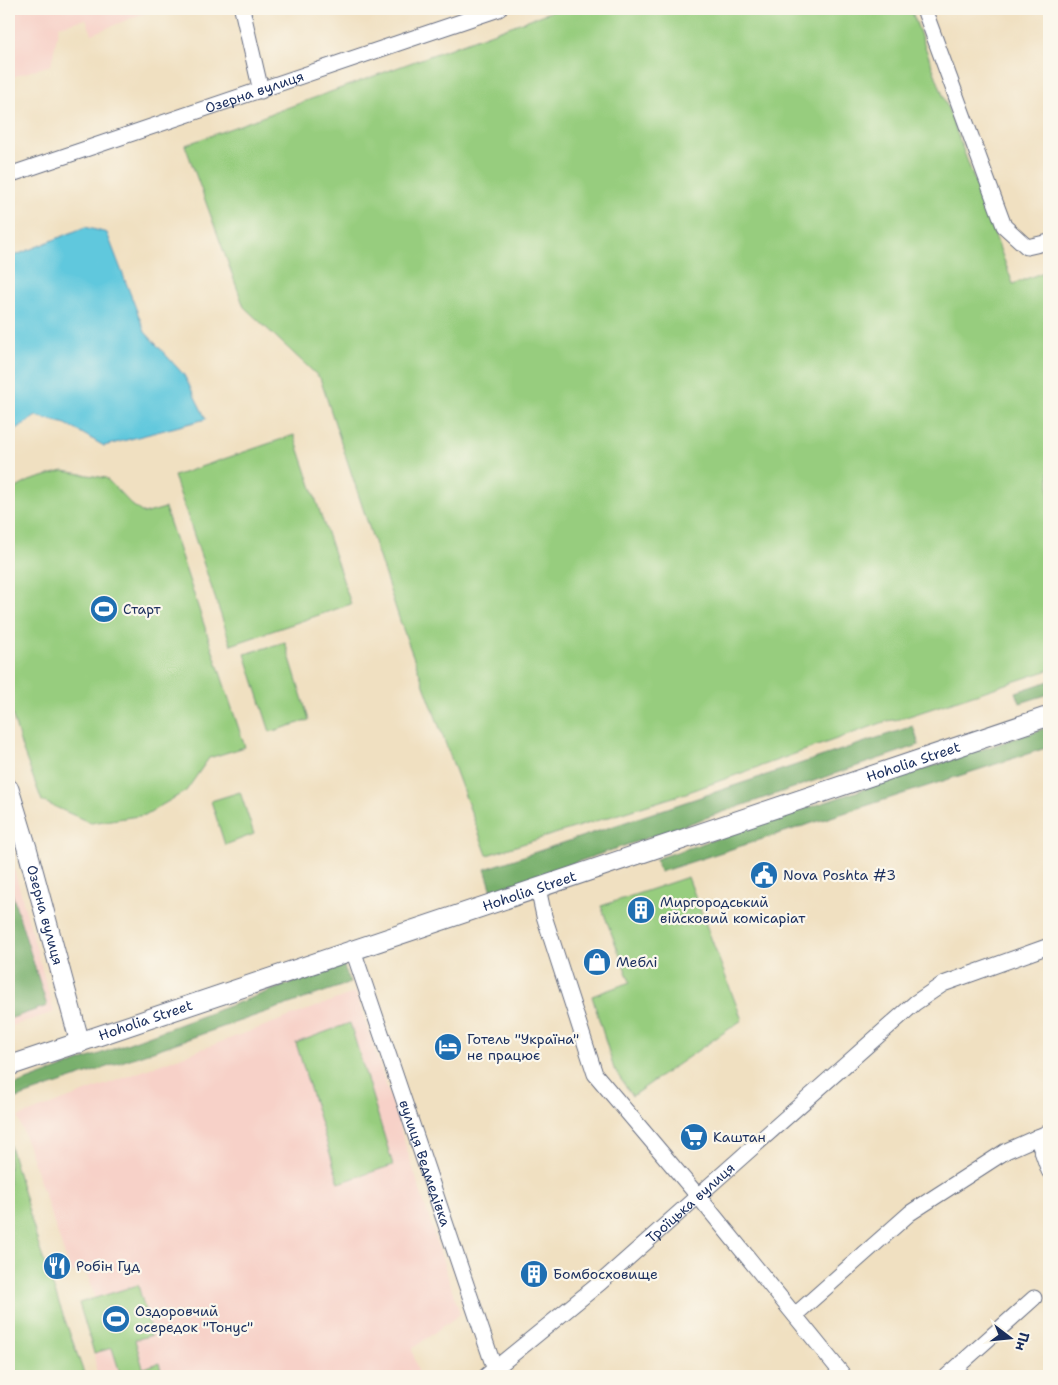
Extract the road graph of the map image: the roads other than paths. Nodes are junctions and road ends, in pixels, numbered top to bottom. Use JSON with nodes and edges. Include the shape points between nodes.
{"nodes":[{"id":1,"x":242,"y":9,"type":"edge"},
{"id":2,"x":499,"y":9,"type":"edge"},
{"id":3,"x":924,"y":9,"type":"edge"},
{"id":4,"x":261,"y":91,"type":"junction"},
{"id":5,"x":9,"y":175,"type":"edge"},
{"id":6,"x":1049,"y":242,"type":"edge"},
{"id":7,"x":1049,"y":716,"type":"edge"},
{"id":8,"x":9,"y":789,"type":"edge"},
{"id":9,"x":538,"y":888,"type":"junction"},
{"id":10,"x":1049,"y":946,"type":"edge"},
{"id":11,"x":353,"y":950,"type":"junction"},
{"id":12,"x":80,"y":1043,"type":"junction"},
{"id":13,"x":9,"y":1066,"type":"edge"},
{"id":14,"x":1043,"y":1135,"type":"edge"},
{"id":15,"x":1049,"y":1170,"type":"edge"},
{"id":16,"x":698,"y":1196,"type":"junction"},
{"id":17,"x":1034,"y":1298,"type":"dead end"},
{"id":18,"x":795,"y":1315,"type":"junction"},
{"id":19,"x":492,"y":1374,"type":"edge"},
{"id":20,"x":844,"y":1376,"type":"edge"},
{"id":21,"x":948,"y":1376,"type":"edge"}],
"edges":[{"from":1,"to":4,"type":"street"},
{"from":2,"to":4,"type":"street","name":"Озерна вулиця"},
{"from":3,"to":6,"type":"street","via":[[1004,226],[1028,247]]},
{"from":4,"to":5,"type":"street","name":"Озерна вулиця"},
{"from":7,"to":9,"type":"street","name":"Hoholia Street"},
{"from":8,"to":12,"type":"street","name":"Озерна вулиця"},
{"from":9,"to":11,"type":"street","name":"Hoholia Street"},
{"from":9,"to":16,"type":"street","via":[[595,1074]]},
{"from":10,"to":16,"type":"street","name":"Троїцька вулиця","via":[[943,984],[915,1003]]},
{"from":11,"to":12,"type":"street","name":"Hoholia Street"},
{"from":11,"to":19,"type":"street","name":"вулиця Ведмедівка"},
{"from":12,"to":13,"type":"street","name":"Hoholia Street"},
{"from":14,"to":15,"type":"street"},
{"from":14,"to":18,"type":"street","via":[[1006,1151],[910,1213]]},
{"from":16,"to":18,"type":"street"},
{"from":16,"to":19,"type":"street","name":"Троїцька вулиця"},
{"from":17,"to":21,"type":"street"},
{"from":18,"to":20,"type":"street"}]}
